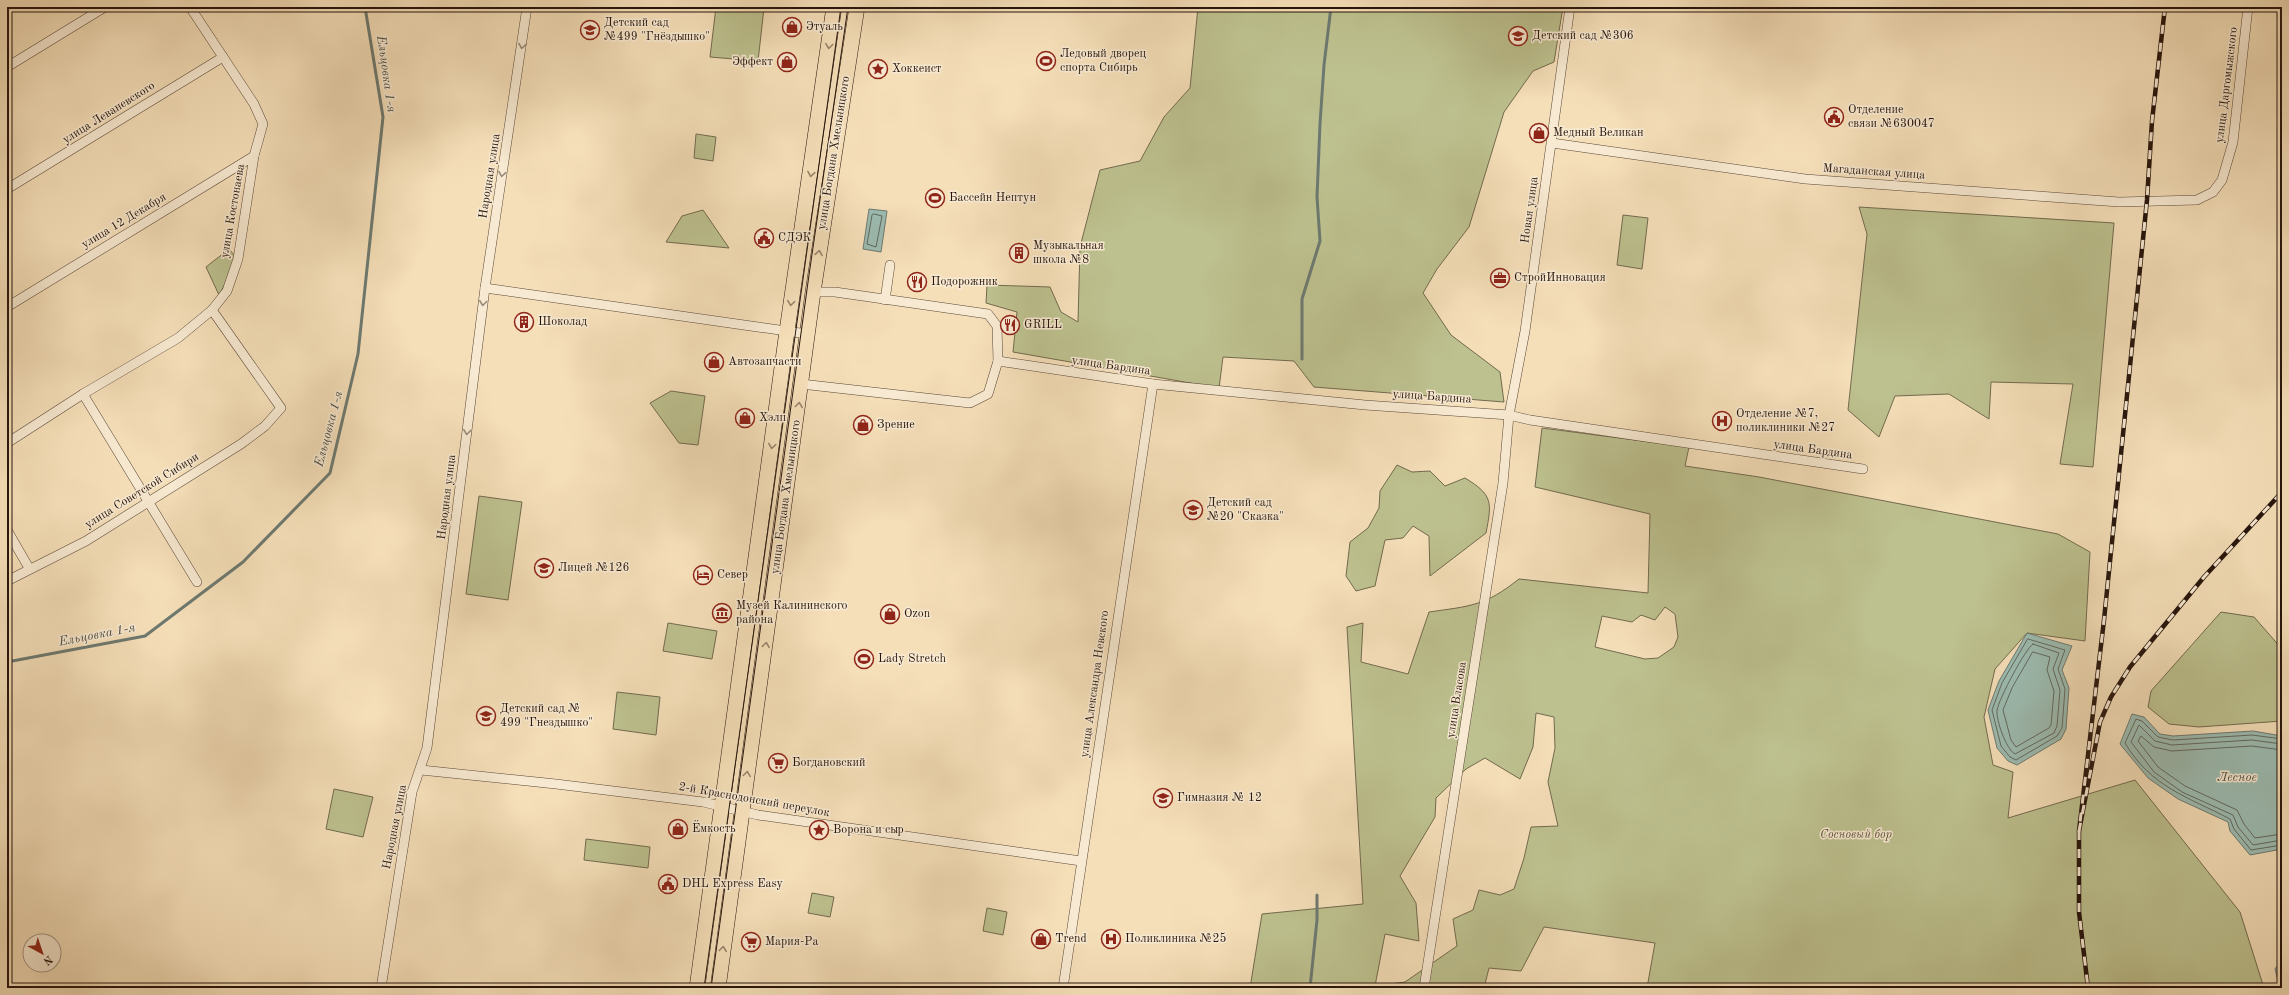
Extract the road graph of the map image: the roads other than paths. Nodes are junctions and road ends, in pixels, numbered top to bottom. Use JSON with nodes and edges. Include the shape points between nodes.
{"nodes":[{"id":1,"x":105,"y":7,"type":"edge"},
{"id":2,"x":190,"y":7,"type":"edge"},
{"id":3,"x":528,"y":7,"type":"edge"},
{"id":4,"x":834,"y":7,"type":"edge"},
{"id":5,"x":856,"y":7,"type":"edge"},
{"id":6,"x":1570,"y":7,"type":"edge"},
{"id":7,"x":2248,"y":7,"type":"edge"},
{"id":8,"x":223,"y":57,"type":"junction"},
{"id":9,"x":7,"y":68,"type":"edge"},
{"id":10,"x":1552,"y":143,"type":"junction"},
{"id":11,"x":254,"y":156,"type":"junction"},
{"id":12,"x":7,"y":189,"type":"edge"},
{"id":13,"x":2197,"y":200,"type":"joint"},
{"id":14,"x":890,"y":265,"type":"dead end"},
{"id":15,"x":485,"y":288,"type":"junction"},
{"id":16,"x":813,"y":292,"type":"junction"},
{"id":17,"x":885,"y":300,"type":"junction"},
{"id":18,"x":7,"y":307,"type":"edge"},
{"id":19,"x":212,"y":310,"type":"junction"},
{"id":20,"x":787,"y":330,"type":"junction"},
{"id":21,"x":807,"y":334,"type":"junction"},
{"id":22,"x":998,"y":361,"type":"junction"},
{"id":23,"x":801,"y":384,"type":"junction"},
{"id":24,"x":1153,"y":384,"type":"junction"},
{"id":25,"x":83,"y":394,"type":"junction"},
{"id":26,"x":1509,"y":415,"type":"junction"},
{"id":27,"x":7,"y":443,"type":"edge"},
{"id":28,"x":1862,"y":469,"type":"dead end"},
{"id":29,"x":148,"y":502,"type":"junction"},
{"id":30,"x":7,"y":530,"type":"edge"},
{"id":31,"x":29,"y":568,"type":"junction"},
{"id":32,"x":7,"y":580,"type":"edge"},
{"id":33,"x":197,"y":582,"type":"dead end"},
{"id":34,"x":421,"y":770,"type":"junction"},
{"id":35,"x":721,"y":807,"type":"junction"},
{"id":36,"x":742,"y":812,"type":"junction"},
{"id":37,"x":1081,"y":861,"type":"junction"},
{"id":38,"x":380,"y":988,"type":"edge"},
{"id":39,"x":697,"y":988,"type":"edge"},
{"id":40,"x":718,"y":988,"type":"edge"},
{"id":41,"x":1063,"y":988,"type":"edge"},
{"id":42,"x":1424,"y":988,"type":"edge"}],
"edges":[{"from":1,"to":9,"type":"street"},
{"from":2,"to":8,"type":"street","name":"улица Костонаева"},
{"from":3,"to":15,"type":"street","name":"Народная улица","one_way":true},
{"from":4,"to":20,"type":"highway","name":"улица Богдана Хмельницкого","one_way":true},
{"from":16,"to":5,"type":"highway","name":"улица Богдана Хмельницкого","one_way":true},
{"from":6,"to":10,"type":"street","name":"Новая улица"},
{"from":7,"to":13,"type":"street","name":"улица Даргомыжского","via":[[2233,142],[2222,180],[2213,192]]},
{"from":8,"to":11,"type":"street","name":"улица Костонаева","via":[[254,104],[263,124]]},
{"from":8,"to":12,"type":"street","name":"улица Леваневского"},
{"from":10,"to":13,"type":"street","name":"Магаданская улица","via":[[1805,180],[2120,202]]},
{"from":10,"to":26,"type":"street","name":"Новая улица","via":[[1525,331]]},
{"from":11,"to":18,"type":"street","name":"улица 12 Декабря"},
{"from":11,"to":19,"type":"street","name":"улица Костонаева","via":[[238,259],[227,290]]},
{"from":14,"to":17,"type":"street"},
{"from":15,"to":20,"type":"street"},
{"from":15,"to":34,"type":"street","name":"Народная улица","one_way":true,"via":[[427,748]]},
{"from":16,"to":17,"type":"street","via":[[835,292]]},
{"from":16,"to":21,"type":"highway","name":"улица Богдана Хмельницкого"},
{"from":17,"to":22,"type":"street","via":[[988,314],[997,326]]},
{"from":19,"to":25,"type":"street","name":"улица Костонаева","via":[[178,338]]},
{"from":19,"to":29,"type":"street","name":"улица Советской Сибири","via":[[281,408],[265,426],[241,444]]},
{"from":20,"to":21,"type":"street"},
{"from":20,"to":35,"type":"highway","name":"улица Богдана Хмельницкого","one_way":true},
{"from":21,"to":23,"type":"highway","name":"улица Богдана Хмельницкого"},
{"from":22,"to":23,"type":"street","via":[[988,394],[970,403]]},
{"from":22,"to":24,"type":"street","name":"улица Бардина"},
{"from":36,"to":23,"type":"highway","name":"улица Богдана Хмельницкого","one_way":true},
{"from":24,"to":26,"type":"street","name":"улица Бардина","via":[[1365,405]]},
{"from":24,"to":37,"type":"street","name":"улица Александра Невского"},
{"from":25,"to":27,"type":"street","name":"улица Костонаева"},
{"from":25,"to":29,"type":"street"},
{"from":26,"to":28,"type":"street","name":"улица Бардина"},
{"from":26,"to":42,"type":"street","name":"улица Власова","via":[[1503,483]]},
{"from":29,"to":31,"type":"street","name":"улица Советской Сибири","via":[[86,541]]},
{"from":29,"to":33,"type":"street"},
{"from":30,"to":31,"type":"street"},
{"from":31,"to":32,"type":"street","name":"улица Советской Сибири"},
{"from":34,"to":35,"type":"street","name":"2-й Краснодонский переулок","via":[[569,785],[703,802]]},
{"from":34,"to":38,"type":"street","name":"Народная улица","via":[[412,792]]},
{"from":35,"to":36,"type":"street","name":"2-й Краснодонский переулок"},
{"from":35,"to":39,"type":"highway","name":"улица Богдана Хмельницкого"},
{"from":36,"to":37,"type":"street","name":"2-й Краснодонский переулок"},
{"from":40,"to":36,"type":"highway","name":"улица Богдана Хмельницкого","one_way":true},
{"from":37,"to":41,"type":"street","name":"улица Александра Невского"}]}
